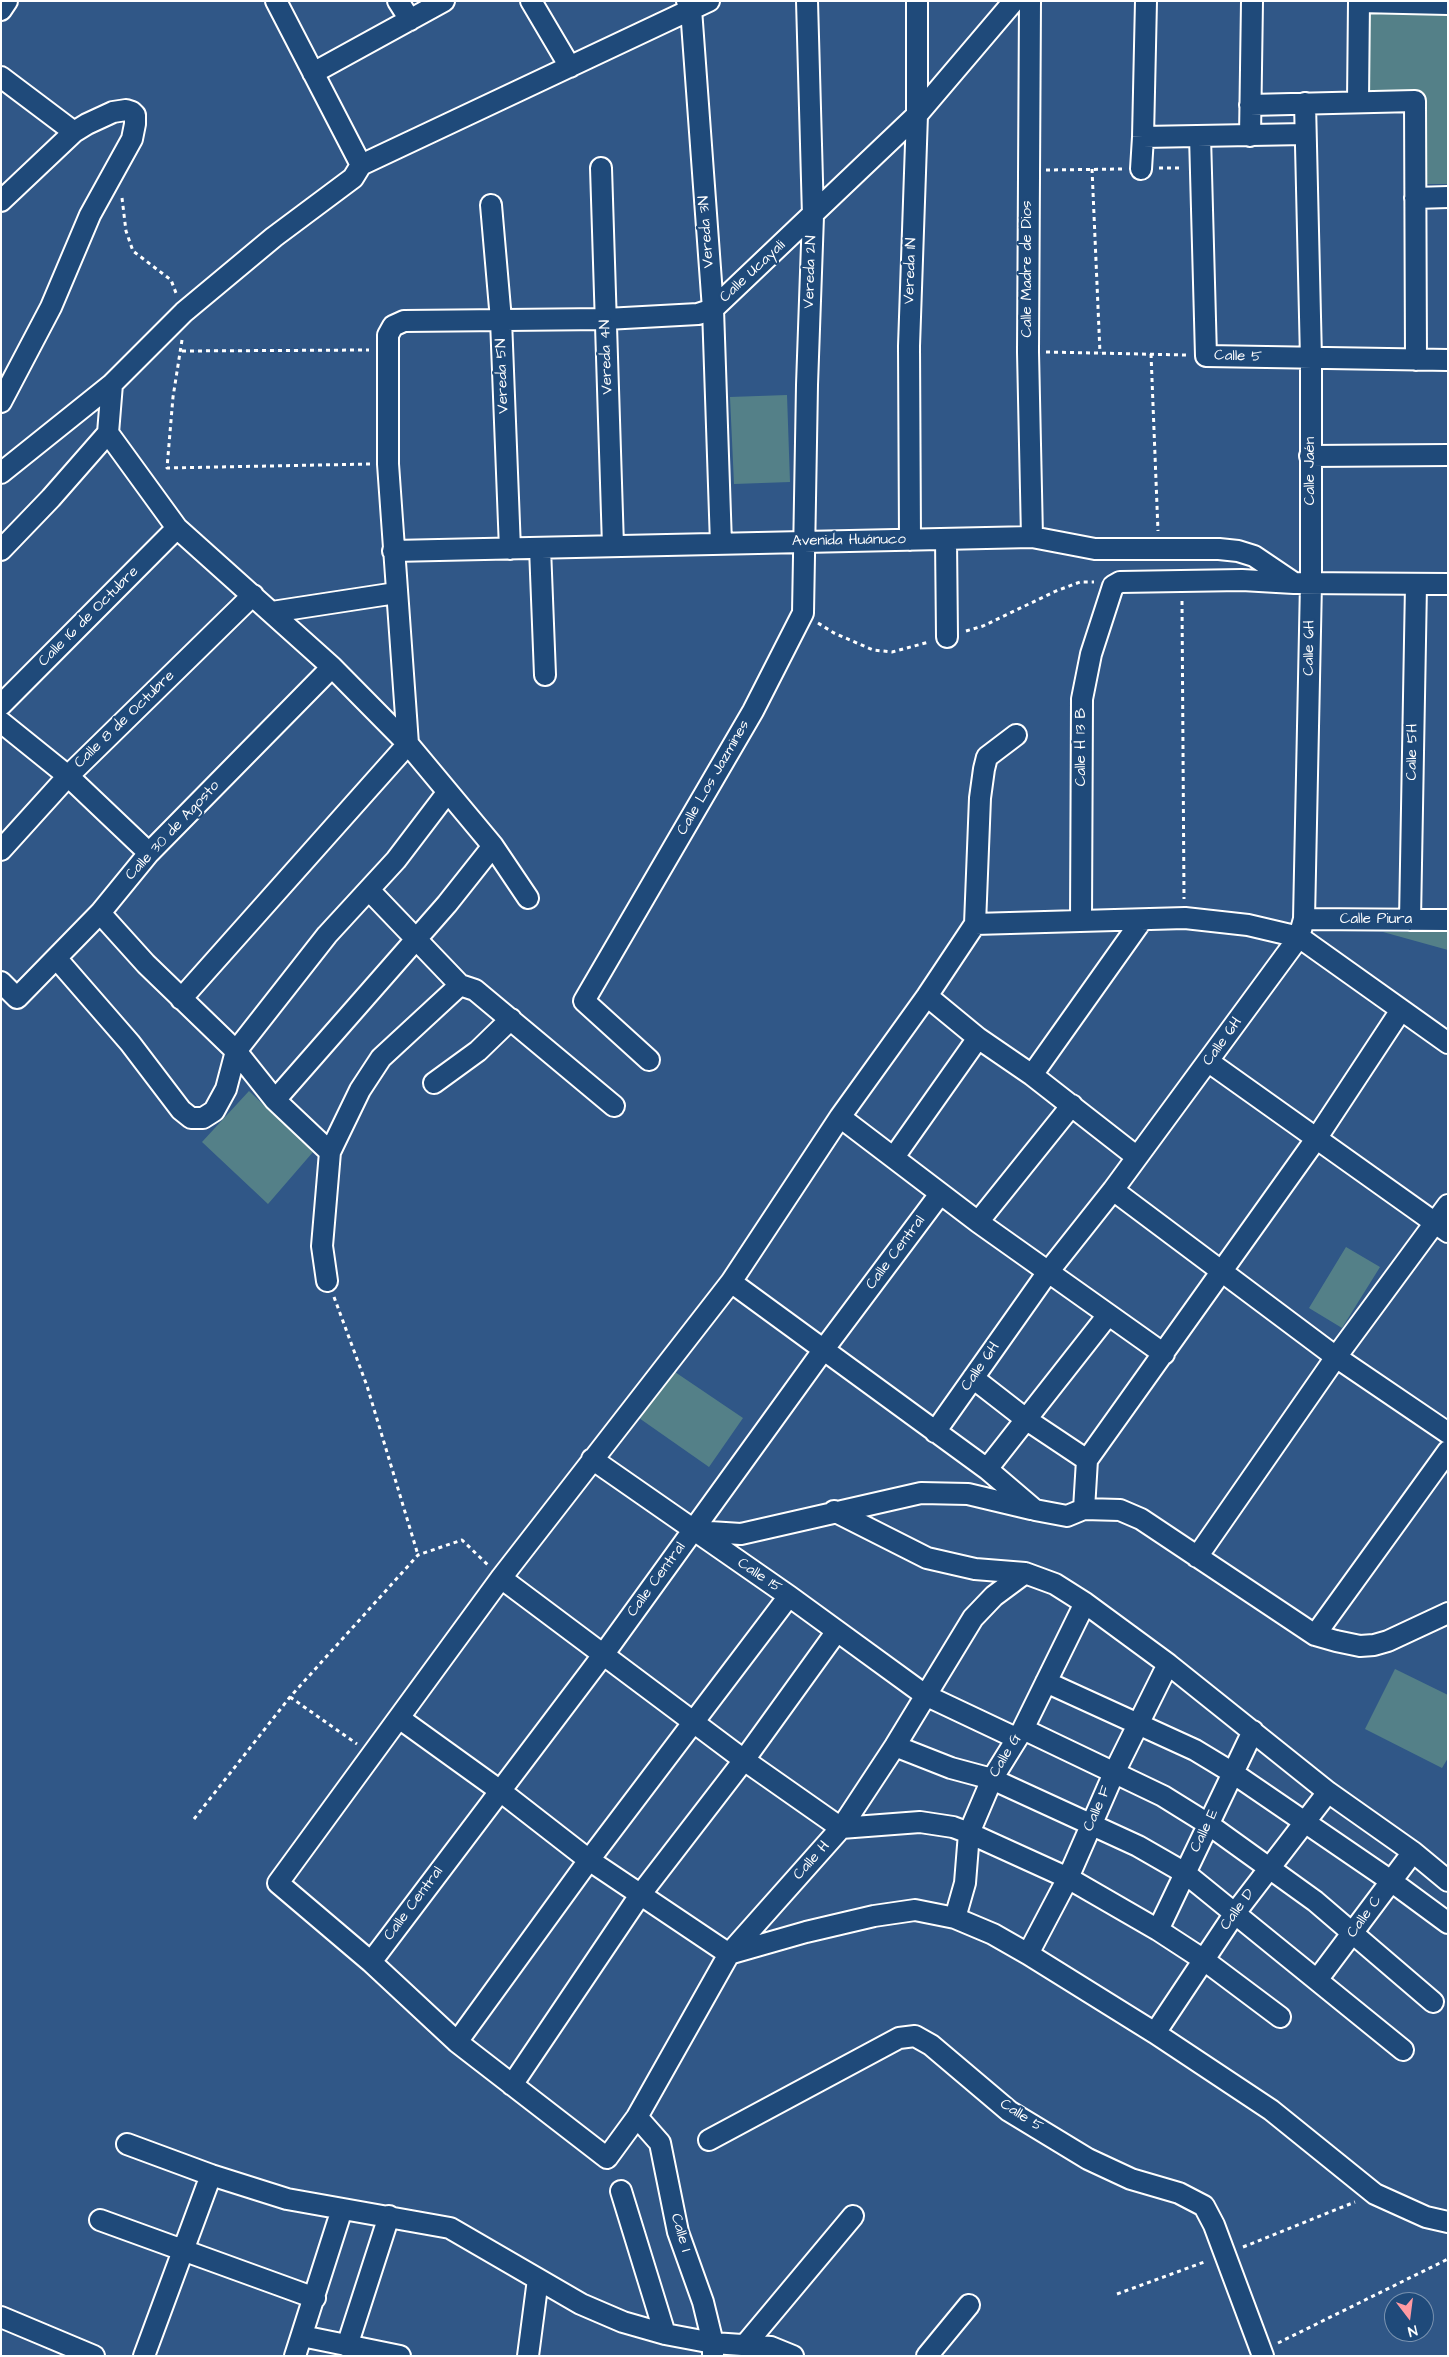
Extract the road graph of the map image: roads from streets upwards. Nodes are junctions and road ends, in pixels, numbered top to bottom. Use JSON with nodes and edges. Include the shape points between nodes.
{"nodes":[{"id":1,"x":7,"y":1,"type":"edge"},
{"id":2,"x":276,"y":1,"type":"edge"},
{"id":3,"x":398,"y":1,"type":"edge"},
{"id":4,"x":444,"y":1,"type":"edge"},
{"id":5,"x":531,"y":1,"type":"edge"},
{"id":6,"x":807,"y":1,"type":"edge"},
{"id":7,"x":917,"y":1,"type":"edge"},
{"id":8,"x":1014,"y":1,"type":"edge"},
{"id":9,"x":1030,"y":1,"type":"edge"},
{"id":10,"x":1146,"y":1,"type":"edge"},
{"id":11,"x":1252,"y":1,"type":"edge"},
{"id":12,"x":1359,"y":2,"type":"edge"},
{"id":13,"x":696,"y":4,"type":"edge"},
{"id":14,"x":1448,"y":4,"type":"edge"},
{"id":15,"x":1,"y":10,"type":"edge"},
{"id":16,"x":410,"y":20,"type":"junction"},
{"id":17,"x":570,"y":67,"type":"junction"},
{"id":18,"x":313,"y":73,"type":"junction"},
{"id":19,"x":1,"y":77,"type":"edge"},
{"id":20,"x":1358,"y":101,"type":"junction"},
{"id":21,"x":1305,"y":103,"type":"junction"},
{"id":22,"x":1250,"y":105,"type":"junction"},
{"id":23,"x":917,"y":115,"type":"junction"},
{"id":24,"x":74,"y":132,"type":"junction"},
{"id":25,"x":1306,"y":134,"type":"junction"},
{"id":26,"x":1200,"y":136,"type":"junction"},
{"id":27,"x":1250,"y":136,"type":"junction"},
{"id":28,"x":1143,"y":137,"type":"junction"},
{"id":29,"x":361,"y":165,"type":"junction"},
{"id":30,"x":600,"y":168,"type":"dead end"},
{"id":31,"x":1140,"y":169,"type":"road end"},
{"id":32,"x":1448,"y":197,"type":"edge"},
{"id":33,"x":1415,"y":198,"type":"junction"},
{"id":34,"x":1,"y":201,"type":"edge"},
{"id":35,"x":491,"y":204,"type":"dead end"},
{"id":36,"x":813,"y":216,"type":"junction"},
{"id":37,"x":713,"y":310,"type":"junction"},
{"id":38,"x":606,"y":319,"type":"junction"},
{"id":39,"x":501,"y":320,"type":"junction"},
{"id":40,"x":1310,"y":359,"type":"junction"},
{"id":41,"x":1416,"y":360,"type":"junction"},
{"id":42,"x":1448,"y":360,"type":"edge"},
{"id":43,"x":112,"y":384,"type":"junction"},
{"id":44,"x":1,"y":402,"type":"edge"},
{"id":45,"x":108,"y":433,"type":"junction"},
{"id":46,"x":1448,"y":455,"type":"edge"},
{"id":47,"x":1310,"y":456,"type":"junction"},
{"id":48,"x":2,"y":466,"type":"edge"},
{"id":49,"x":177,"y":528,"type":"junction"},
{"id":50,"x":1032,"y":537,"type":"junction"},
{"id":51,"x":946,"y":539,"type":"junction"},
{"id":52,"x":910,"y":540,"type":"junction"},
{"id":53,"x":806,"y":542,"type":"junction"},
{"id":54,"x":721,"y":544,"type":"junction"},
{"id":55,"x":613,"y":546,"type":"junction"},
{"id":56,"x":540,"y":548,"type":"junction"},
{"id":57,"x":510,"y":549,"type":"junction"},
{"id":58,"x":1,"y":550,"type":"edge"},
{"id":59,"x":393,"y":551,"type":"junction"},
{"id":60,"x":1303,"y":583,"type":"junction"},
{"id":61,"x":1448,"y":584,"type":"edge"},
{"id":62,"x":1416,"y":585,"type":"junction"},
{"id":63,"x":396,"y":593,"type":"junction"},
{"id":64,"x":253,"y":595,"type":"junction"},
{"id":65,"x":272,"y":612,"type":"junction"},
{"id":66,"x":947,"y":637,"type":"dead end"},
{"id":67,"x":332,"y":667,"type":"junction"},
{"id":68,"x":545,"y":675,"type":"dead end"},
{"id":69,"x":1,"y":705,"type":"edge"},
{"id":70,"x":1,"y":722,"type":"edge"},
{"id":71,"x":1016,"y":735,"type":"dead end"},
{"id":72,"x":408,"y":744,"type":"junction"},
{"id":73,"x":68,"y":776,"type":"junction"},
{"id":74,"x":447,"y":792,"type":"junction"},
{"id":75,"x":493,"y":846,"type":"junction"},
{"id":76,"x":1,"y":850,"type":"edge"},
{"id":77,"x":149,"y":853,"type":"junction"},
{"id":78,"x":368,"y":890,"type":"junction"},
{"id":79,"x":528,"y":898,"type":"dead end"},
{"id":80,"x":100,"y":913,"type":"junction"},
{"id":81,"x":1081,"y":920,"type":"junction"},
{"id":82,"x":1142,"y":920,"type":"junction"},
{"id":83,"x":1410,"y":920,"type":"junction"},
{"id":84,"x":1448,"y":920,"type":"edge"},
{"id":85,"x":974,"y":924,"type":"junction"},
{"id":86,"x":1301,"y":928,"type":"junction"},
{"id":87,"x":416,"y":940,"type":"junction"},
{"id":88,"x":56,"y":959,"type":"junction"},
{"id":89,"x":1,"y":982,"type":"edge"},
{"id":90,"x":460,"y":985,"type":"junction"},
{"id":91,"x":927,"y":996,"type":"junction"},
{"id":92,"x":181,"y":999,"type":"junction"},
{"id":93,"x":1401,"y":1010,"type":"junction"},
{"id":94,"x":511,"y":1020,"type":"junction"},
{"id":95,"x":978,"y":1038,"type":"junction"},
{"id":96,"x":1448,"y":1043,"type":"edge"},
{"id":97,"x":236,"y":1051,"type":"junction"},
{"id":98,"x":649,"y":1060,"type":"dead end"},
{"id":99,"x":1208,"y":1062,"type":"junction"},
{"id":100,"x":1032,"y":1075,"type":"junction"},
{"id":101,"x":434,"y":1083,"type":"dead end"},
{"id":102,"x":275,"y":1100,"type":"junction"},
{"id":103,"x":1072,"y":1104,"type":"junction"},
{"id":104,"x":614,"y":1106,"type":"dead end"},
{"id":105,"x":840,"y":1117,"type":"junction"},
{"id":106,"x":1316,"y":1139,"type":"junction"},
{"id":107,"x":330,"y":1152,"type":"junction"},
{"id":108,"x":894,"y":1157,"type":"junction"},
{"id":109,"x":1137,"y":1157,"type":"junction"},
{"id":110,"x":1113,"y":1190,"type":"junction"},
{"id":111,"x":940,"y":1194,"type":"junction"},
{"id":112,"x":1448,"y":1205,"type":"edge"},
{"id":113,"x":978,"y":1222,"type":"junction"},
{"id":114,"x":1441,"y":1228,"type":"edge"},
{"id":115,"x":1224,"y":1271,"type":"junction"},
{"id":116,"x":1048,"y":1272,"type":"junction"},
{"id":117,"x":327,"y":1281,"type":"road end"},
{"id":118,"x":731,"y":1282,"type":"junction"},
{"id":119,"x":1108,"y":1316,"type":"junction"},
{"id":120,"x":824,"y":1349,"type":"junction"},
{"id":121,"x":1164,"y":1354,"type":"junction"},
{"id":122,"x":1336,"y":1357,"type":"junction"},
{"id":123,"x":973,"y":1378,"type":"junction"},
{"id":124,"x":1027,"y":1420,"type":"junction"},
{"id":125,"x":935,"y":1432,"type":"junction"},
{"id":126,"x":1448,"y":1432,"type":"edge"},
{"id":127,"x":1448,"y":1451,"type":"edge"},
{"id":128,"x":592,"y":1459,"type":"junction"},
{"id":129,"x":1087,"y":1460,"type":"junction"},
{"id":130,"x":987,"y":1469,"type":"junction"},
{"id":131,"x":1084,"y":1509,"type":"junction"},
{"id":132,"x":1035,"y":1510,"type":"junction"},
{"id":133,"x":834,"y":1512,"type":"junction"},
{"id":134,"x":692,"y":1530,"type":"junction"},
{"id":135,"x":1197,"y":1557,"type":"junction"},
{"id":136,"x":1025,"y":1573,"type":"junction"},
{"id":137,"x":501,"y":1578,"type":"junction"},
{"id":138,"x":789,"y":1596,"type":"junction"},
{"id":139,"x":1085,"y":1603,"type":"junction"},
{"id":140,"x":1448,"y":1613,"type":"edge"},
{"id":141,"x":837,"y":1632,"type":"junction"},
{"id":142,"x":1315,"y":1634,"type":"junction"},
{"id":143,"x":603,"y":1655,"type":"junction"},
{"id":144,"x":1168,"y":1664,"type":"junction"},
{"id":145,"x":1046,"y":1682,"type":"junction"},
{"id":146,"x":925,"y":1695,"type":"junction"},
{"id":147,"x":399,"y":1718,"type":"junction"},
{"id":148,"x":695,"y":1722,"type":"junction"},
{"id":149,"x":1138,"y":1724,"type":"junction"},
{"id":150,"x":1253,"y":1731,"type":"junction"},
{"id":151,"x":1020,"y":1733,"type":"junction"},
{"id":152,"x":895,"y":1746,"type":"junction"},
{"id":153,"x":744,"y":1760,"type":"junction"},
{"id":154,"x":1233,"y":1772,"type":"junction"},
{"id":155,"x":1114,"y":1773,"type":"junction"},
{"id":156,"x":992,"y":1779,"type":"junction"},
{"id":157,"x":499,"y":1790,"type":"junction"},
{"id":158,"x":1328,"y":1792,"type":"junction"},
{"id":159,"x":1306,"y":1822,"type":"junction"},
{"id":160,"x":1092,"y":1824,"type":"junction"},
{"id":161,"x":1208,"y":1824,"type":"junction"},
{"id":162,"x":841,"y":1828,"type":"junction"},
{"id":163,"x":969,"y":1833,"type":"junction"},
{"id":164,"x":1413,"y":1852,"type":"junction"},
{"id":165,"x":589,"y":1860,"type":"junction"},
{"id":166,"x":1270,"y":1868,"type":"junction"},
{"id":167,"x":1185,"y":1873,"type":"junction"},
{"id":168,"x":1068,"y":1878,"type":"junction"},
{"id":169,"x":1391,"y":1881,"type":"junction"},
{"id":170,"x":1448,"y":1882,"type":"edge"},
{"id":171,"x":640,"y":1895,"type":"junction"},
{"id":172,"x":1235,"y":1913,"type":"junction"},
{"id":173,"x":955,"y":1918,"type":"junction"},
{"id":174,"x":1448,"y":1923,"type":"edge"},
{"id":175,"x":1158,"y":1930,"type":"junction"},
{"id":176,"x":1353,"y":1934,"type":"junction"},
{"id":177,"x":729,"y":1954,"type":"junction"},
{"id":178,"x":1028,"y":1954,"type":"junction"},
{"id":179,"x":1204,"y":1960,"type":"junction"},
{"id":180,"x":371,"y":1962,"type":"junction"},
{"id":181,"x":1317,"y":1980,"type":"junction"},
{"id":182,"x":1432,"y":2002,"type":"dead end"},
{"id":183,"x":1280,"y":2017,"type":"dead end"},
{"id":184,"x":1155,"y":2033,"type":"junction"},
{"id":185,"x":457,"y":2042,"type":"junction"},
{"id":186,"x":1403,"y":2050,"type":"dead end"},
{"id":187,"x":512,"y":2085,"type":"junction"},
{"id":188,"x":637,"y":2117,"type":"junction"},
{"id":189,"x":709,"y":2140,"type":"dead end"},
{"id":190,"x":127,"y":2144,"type":"dead end"},
{"id":191,"x":211,"y":2176,"type":"junction"},
{"id":192,"x":621,"y":2191,"type":"dead end"},
{"id":193,"x":342,"y":2209,"type":"junction"},
{"id":194,"x":389,"y":2216,"type":"junction"},
{"id":195,"x":852,"y":2216,"type":"dead end"},
{"id":196,"x":100,"y":2220,"type":"dead end"},
{"id":197,"x":1448,"y":2222,"type":"edge"},
{"id":198,"x":184,"y":2248,"type":"junction"},
{"id":199,"x":538,"y":2278,"type":"junction"},
{"id":200,"x":315,"y":2298,"type":"junction"},
{"id":201,"x":969,"y":2305,"type":"dead end"},
{"id":202,"x":3,"y":2322,"type":"edge"},
{"id":203,"x":664,"y":2334,"type":"junction"},
{"id":204,"x":302,"y":2336,"type":"junction"},
{"id":205,"x":346,"y":2346,"type":"junction"},
{"id":206,"x":745,"y":2346,"type":"junction"},
{"id":207,"x":713,"y":2349,"type":"edge"},
{"id":208,"x":1262,"y":2354,"type":"edge"},
{"id":209,"x":94,"y":2356,"type":"edge"},
{"id":210,"x":144,"y":2356,"type":"edge"},
{"id":211,"x":295,"y":2356,"type":"edge"},
{"id":212,"x":400,"y":2356,"type":"edge"},
{"id":213,"x":528,"y":2356,"type":"edge"},
{"id":214,"x":793,"y":2356,"type":"edge"},
{"id":215,"x":928,"y":2356,"type":"edge"}],
"edges":[{"from":1,"to":15,"type":"street"},
{"from":2,"to":18,"type":"street"},
{"from":3,"to":16,"type":"street"},
{"from":4,"to":16,"type":"street"},
{"from":5,"to":17,"type":"street"},
{"from":6,"to":36,"type":"street","name":"Vereda 2N"},
{"from":7,"to":23,"type":"street","name":"Vereda 1N"},
{"from":8,"to":23,"type":"street","name":"Calle Ucayali"},
{"from":9,"to":50,"type":"street","name":"Calle Madre de Dios","via":[[1028,352]]},
{"from":10,"to":28,"type":"street"},
{"from":11,"to":22,"type":"street"},
{"from":12,"to":14,"type":"street"},
{"from":12,"to":20,"type":"street"},
{"from":13,"to":17,"type":"street"},
{"from":13,"to":37,"type":"street","name":"Vereda 3N"},
{"from":16,"to":18,"type":"street"},
{"from":17,"to":29,"type":"street"},
{"from":18,"to":29,"type":"street"},
{"from":19,"to":24,"type":"street"},
{"from":20,"to":21,"type":"street"},
{"from":20,"to":33,"type":"street","via":[[1415,101]]},
{"from":21,"to":22,"type":"street"},
{"from":21,"to":25,"type":"street","name":"Calle Jaén"},
{"from":22,"to":27,"type":"street"},
{"from":23,"to":36,"type":"street","name":"Calle Ucayali"},
{"from":23,"to":52,"type":"street","name":"Vereda 1N","via":[[909,346]]},
{"from":24,"to":34,"type":"street"},
{"from":24,"to":44,"type":"street","via":[[113,112],[132,112],[135,124],[132,139],[90,215],[51,307]]},
{"from":25,"to":27,"type":"street"},
{"from":25,"to":40,"type":"street","name":"Calle Jaén"},
{"from":26,"to":27,"type":"street"},
{"from":26,"to":28,"type":"street"},
{"from":26,"to":40,"type":"street","name":"Calle 5","via":[[1206,356]]},
{"from":28,"to":31,"type":"street"},
{"from":29,"to":43,"type":"street","via":[[353,178],[274,237],[184,312]]},
{"from":30,"to":38,"type":"street","name":"Vereda 4N"},
{"from":32,"to":33,"type":"street"},
{"from":33,"to":41,"type":"street"},
{"from":35,"to":39,"type":"street","name":"Vereda 5N"},
{"from":36,"to":37,"type":"street","name":"Calle Ucayali"},
{"from":36,"to":53,"type":"street","name":"Vereda 2N"},
{"from":37,"to":38,"type":"street","name":"Calle Ucayali","via":[[698,314]]},
{"from":37,"to":54,"type":"street","name":"Vereda 3N"},
{"from":38,"to":39,"type":"street","name":"Calle Ucayali"},
{"from":38,"to":55,"type":"street","name":"Vereda 4N"},
{"from":39,"to":57,"type":"street","name":"Vereda 5N"},
{"from":39,"to":59,"type":"street","name":"Calle Ucayali","via":[[404,321],[393,326],[388,334],[388,464]]},
{"from":40,"to":41,"type":"street","name":"Calle 5"},
{"from":40,"to":47,"type":"street","name":"Calle Jaén"},
{"from":41,"to":42,"type":"street","name":"Calle 5"},
{"from":43,"to":45,"type":"street"},
{"from":43,"to":48,"type":"street"},
{"from":45,"to":49,"type":"street"},
{"from":45,"to":58,"type":"street"},
{"from":46,"to":47,"type":"street"},
{"from":47,"to":60,"type":"street","name":"Calle Jaén"},
{"from":49,"to":64,"type":"street"},
{"from":49,"to":69,"type":"street","name":"Calle 16 de Octubre"},
{"from":50,"to":51,"type":"street","name":"Avenida Huánuco"},
{"from":50,"to":60,"type":"street","name":"Avenida Huánuco","via":[[1095,549],[1238,551],[1254,556]]},
{"from":51,"to":52,"type":"street","name":"Avenida Huánuco"},
{"from":51,"to":66,"type":"street"},
{"from":52,"to":53,"type":"street","name":"Avenida Huánuco"},
{"from":53,"to":54,"type":"street","name":"Avenida Huánuco"},
{"from":53,"to":98,"type":"street","name":"Calle Los Jazmines","via":[[803,613],[748,720],[584,1001]]},
{"from":54,"to":55,"type":"street","name":"Avenida Huánuco"},
{"from":55,"to":56,"type":"street","name":"Avenida Huánuco"},
{"from":56,"to":57,"type":"street","name":"Avenida Huánuco"},
{"from":56,"to":68,"type":"street"},
{"from":57,"to":59,"type":"street","name":"Avenida Huánuco"},
{"from":59,"to":63,"type":"street"},
{"from":60,"to":62,"type":"street"},
{"from":60,"to":81,"type":"street","name":"Calle H 13 B","via":[[1242,580],[1120,582],[1113,586],[1091,654],[1082,699]]},
{"from":60,"to":86,"type":"street","name":"Calle 6H"},
{"from":61,"to":62,"type":"street"},
{"from":62,"to":83,"type":"street","name":"Calle 5H"},
{"from":63,"to":65,"type":"street"},
{"from":63,"to":72,"type":"street"},
{"from":64,"to":65,"type":"street"},
{"from":64,"to":73,"type":"street","name":"Calle 8 de Octubre"},
{"from":65,"to":67,"type":"street"},
{"from":67,"to":72,"type":"street"},
{"from":67,"to":77,"type":"street","name":"Calle 30 de Agosto"},
{"from":70,"to":73,"type":"street"},
{"from":71,"to":85,"type":"street","via":[[987,757],[984,769]]},
{"from":72,"to":74,"type":"street"},
{"from":72,"to":92,"type":"street"},
{"from":73,"to":76,"type":"street","name":"Calle 8 de Octubre"},
{"from":73,"to":77,"type":"street"},
{"from":74,"to":75,"type":"street"},
{"from":74,"to":78,"type":"street","via":[[396,860]]},
{"from":75,"to":79,"type":"street"},
{"from":75,"to":87,"type":"street"},
{"from":77,"to":80,"type":"street","name":"Calle 30 de Agosto"},
{"from":78,"to":87,"type":"street"},
{"from":78,"to":97,"type":"street","via":[[327,934]]},
{"from":80,"to":88,"type":"street","name":"Calle 30 de Agosto"},
{"from":80,"to":92,"type":"street"},
{"from":81,"to":82,"type":"street"},
{"from":81,"to":85,"type":"street"},
{"from":82,"to":86,"type":"street","via":[[1185,918]]},
{"from":82,"to":100,"type":"street"},
{"from":83,"to":84,"type":"street","name":"Calle Piura"},
{"from":83,"to":86,"type":"street","name":"Calle Piura"},
{"from":85,"to":91,"type":"street"},
{"from":86,"to":93,"type":"street"},
{"from":86,"to":99,"type":"street","name":"Calle 6H"},
{"from":87,"to":90,"type":"street"},
{"from":87,"to":102,"type":"street"},
{"from":88,"to":89,"type":"street","name":"Calle 30 de Agosto","via":[[18,998]]},
{"from":88,"to":97,"type":"street","via":[[191,1118],[203,1118],[214,1111],[226,1090]]},
{"from":90,"to":94,"type":"street","via":[[475,990]]},
{"from":90,"to":107,"type":"street","via":[[381,1058],[360,1090]]},
{"from":91,"to":95,"type":"street"},
{"from":91,"to":105,"type":"street"},
{"from":92,"to":97,"type":"street"},
{"from":93,"to":96,"type":"street"},
{"from":93,"to":106,"type":"street"},
{"from":94,"to":101,"type":"street","via":[[478,1052]]},
{"from":94,"to":104,"type":"street"},
{"from":95,"to":100,"type":"street"},
{"from":95,"to":108,"type":"street"},
{"from":97,"to":102,"type":"street"},
{"from":99,"to":106,"type":"street"},
{"from":99,"to":109,"type":"street","name":"Calle 6H"},
{"from":100,"to":103,"type":"street"},
{"from":102,"to":107,"type":"street"},
{"from":103,"to":109,"type":"street"},
{"from":103,"to":113,"type":"street"},
{"from":105,"to":108,"type":"street"},
{"from":105,"to":118,"type":"street"},
{"from":106,"to":114,"type":"street"},
{"from":106,"to":115,"type":"street"},
{"from":107,"to":117,"type":"street","via":[[322,1246]]},
{"from":108,"to":111,"type":"street"},
{"from":109,"to":110,"type":"street","name":"Calle 6H"},
{"from":110,"to":115,"type":"street"},
{"from":110,"to":116,"type":"street","name":"Calle 6H"},
{"from":111,"to":113,"type":"street"},
{"from":111,"to":120,"type":"street","name":"Calle Central"},
{"from":112,"to":114,"type":"street"},
{"from":113,"to":116,"type":"street"},
{"from":114,"to":122,"type":"street"},
{"from":115,"to":121,"type":"street"},
{"from":115,"to":122,"type":"street"},
{"from":116,"to":119,"type":"street"},
{"from":116,"to":123,"type":"street","name":"Calle 6H"},
{"from":118,"to":120,"type":"street"},
{"from":118,"to":128,"type":"street"},
{"from":119,"to":121,"type":"street"},
{"from":119,"to":124,"type":"street"},
{"from":120,"to":125,"type":"street"},
{"from":120,"to":134,"type":"street","name":"Calle Central"},
{"from":121,"to":129,"type":"street"},
{"from":122,"to":126,"type":"street"},
{"from":122,"to":135,"type":"street"},
{"from":123,"to":124,"type":"street"},
{"from":123,"to":125,"type":"street","name":"Calle 6H"},
{"from":124,"to":129,"type":"street"},
{"from":124,"to":130,"type":"street"},
{"from":125,"to":130,"type":"street"},
{"from":127,"to":142,"type":"street"},
{"from":128,"to":134,"type":"street","name":"Calle 15"},
{"from":128,"to":137,"type":"street"},
{"from":129,"to":131,"type":"street"},
{"from":130,"to":132,"type":"street"},
{"from":131,"to":132,"type":"street","via":[[1067,1516]]},
{"from":131,"to":135,"type":"street","via":[[1120,1510],[1141,1519]]},
{"from":132,"to":133,"type":"street","via":[[968,1494],[920,1493]]},
{"from":133,"to":134,"type":"street","via":[[741,1534]]},
{"from":133,"to":136,"type":"street","via":[[927,1558],[975,1569]]},
{"from":134,"to":138,"type":"street","name":"Calle 15"},
{"from":134,"to":143,"type":"street","name":"Calle Central"},
{"from":135,"to":142,"type":"street"},
{"from":136,"to":139,"type":"street","via":[[1055,1584]]},
{"from":136,"to":146,"type":"street","name":"Calle H","via":[[994,1596],[973,1618]]},
{"from":137,"to":143,"type":"street"},
{"from":137,"to":147,"type":"street"},
{"from":138,"to":141,"type":"street","name":"Calle 15"},
{"from":138,"to":148,"type":"street"},
{"from":139,"to":144,"type":"street"},
{"from":139,"to":145,"type":"street","name":"Calle G"},
{"from":140,"to":142,"type":"street","via":[[1388,1642],[1374,1645],[1348,1644]]},
{"from":141,"to":146,"type":"street","name":"Calle 15"},
{"from":141,"to":153,"type":"street"},
{"from":143,"to":148,"type":"street"},
{"from":143,"to":157,"type":"street","name":"Calle Central"},
{"from":144,"to":149,"type":"street","name":"Calle F"},
{"from":144,"to":150,"type":"street"},
{"from":145,"to":149,"type":"street"},
{"from":145,"to":151,"type":"street","name":"Calle G"},
{"from":146,"to":151,"type":"street","name":"Calle 15"},
{"from":146,"to":152,"type":"street","name":"Calle H"},
{"from":147,"to":157,"type":"street"},
{"from":147,"to":180,"type":"street","via":[[278,1883]]},
{"from":148,"to":153,"type":"street"},
{"from":148,"to":165,"type":"street"},
{"from":149,"to":154,"type":"street"},
{"from":149,"to":155,"type":"street","name":"Calle F"},
{"from":150,"to":154,"type":"street","name":"Calle E"},
{"from":150,"to":158,"type":"street"},
{"from":151,"to":155,"type":"street","name":"Calle 15"},
{"from":151,"to":156,"type":"street","name":"Calle G"},
{"from":152,"to":156,"type":"street"},
{"from":152,"to":162,"type":"street","name":"Calle H"},
{"from":153,"to":162,"type":"street"},
{"from":153,"to":171,"type":"street"},
{"from":154,"to":159,"type":"street"},
{"from":154,"to":161,"type":"street","name":"Calle E"},
{"from":155,"to":160,"type":"street","name":"Calle F"},
{"from":155,"to":161,"type":"street","name":"Calle 15","via":[[1163,1796]]},
{"from":156,"to":160,"type":"street"},
{"from":156,"to":163,"type":"street","name":"Calle G"},
{"from":157,"to":165,"type":"street"},
{"from":157,"to":180,"type":"street","name":"Calle Central"},
{"from":158,"to":159,"type":"street","name":"Calle D"},
{"from":158,"to":164,"type":"street"},
{"from":159,"to":166,"type":"street","name":"Calle D"},
{"from":159,"to":169,"type":"street"},
{"from":160,"to":167,"type":"street"},
{"from":160,"to":168,"type":"street","name":"Calle F"},
{"from":161,"to":166,"type":"street","name":"Calle 15"},
{"from":161,"to":167,"type":"street","name":"Calle E"},
{"from":162,"to":163,"type":"street","via":[[920,1822]]},
{"from":162,"to":177,"type":"street","name":"Calle H"},
{"from":163,"to":168,"type":"street"},
{"from":163,"to":173,"type":"street","name":"Calle G","via":[[965,1883]]},
{"from":164,"to":169,"type":"street","name":"Calle C"},
{"from":164,"to":170,"type":"street"},
{"from":165,"to":171,"type":"street"},
{"from":165,"to":185,"type":"street"},
{"from":166,"to":172,"type":"street","name":"Calle D"},
{"from":166,"to":176,"type":"street","name":"Calle 15"},
{"from":167,"to":172,"type":"street"},
{"from":167,"to":175,"type":"street","name":"Calle E"},
{"from":168,"to":175,"type":"street"},
{"from":168,"to":178,"type":"street","name":"Calle F"},
{"from":169,"to":174,"type":"street"},
{"from":169,"to":176,"type":"street","name":"Calle C"},
{"from":171,"to":177,"type":"street"},
{"from":171,"to":187,"type":"street"},
{"from":172,"to":179,"type":"street","name":"Calle D"},
{"from":172,"to":181,"type":"street"},
{"from":173,"to":177,"type":"street","via":[[915,1910],[874,1916]]},
{"from":173,"to":178,"type":"street"},
{"from":175,"to":179,"type":"street"},
{"from":176,"to":181,"type":"street","name":"Calle C"},
{"from":176,"to":182,"type":"street","name":"Calle 15"},
{"from":177,"to":188,"type":"street","name":"Calle H"},
{"from":178,"to":184,"type":"street"},
{"from":179,"to":183,"type":"street"},
{"from":179,"to":184,"type":"street","name":"Calle D"},
{"from":180,"to":185,"type":"street"},
{"from":181,"to":186,"type":"street"},
{"from":184,"to":197,"type":"street","via":[[1271,2110],[1375,2194],[1426,2218]]},
{"from":185,"to":187,"type":"street"},
{"from":187,"to":188,"type":"street","name":"Calle H","via":[[607,2158]]},
{"from":188,"to":207,"type":"street","name":"Calle I","via":[[660,2143],[678,2232],[703,2302]]},
{"from":189,"to":208,"type":"street","name":"Calle 5","via":[[899,2038],[915,2036],[931,2045],[1010,2111],[1088,2158],[1131,2179],[1179,2193],[1204,2206]]},
{"from":190,"to":191,"type":"street"},
{"from":191,"to":193,"type":"street","via":[[287,2199]]},
{"from":191,"to":198,"type":"street"},
{"from":192,"to":203,"type":"street"},
{"from":193,"to":194,"type":"street"},
{"from":193,"to":200,"type":"street"},
{"from":194,"to":199,"type":"street","via":[[450,2228]]},
{"from":194,"to":205,"type":"street"},
{"from":195,"to":206,"type":"street"},
{"from":196,"to":198,"type":"street"},
{"from":198,"to":200,"type":"street"},
{"from":198,"to":210,"type":"street"},
{"from":199,"to":203,"type":"street","via":[[581,2304],[623,2322]]},
{"from":199,"to":213,"type":"street"},
{"from":200,"to":204,"type":"street"},
{"from":201,"to":215,"type":"street"},
{"from":202,"to":209,"type":"street"},
{"from":203,"to":207,"type":"street"},
{"from":204,"to":205,"type":"street"},
{"from":204,"to":211,"type":"street"},
{"from":205,"to":212,"type":"street"},
{"from":206,"to":207,"type":"street"},
{"from":206,"to":214,"type":"street","via":[[771,2347]]}]}
